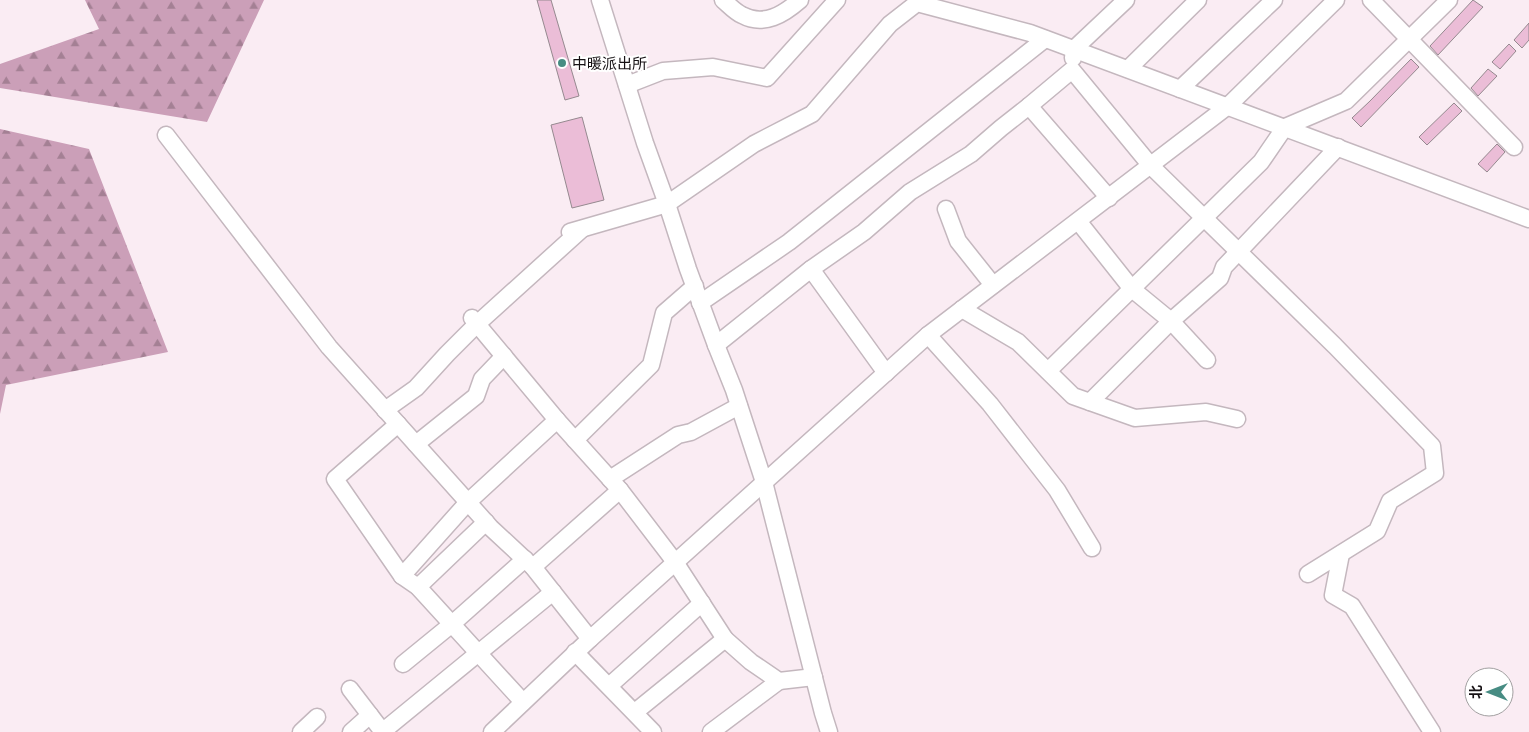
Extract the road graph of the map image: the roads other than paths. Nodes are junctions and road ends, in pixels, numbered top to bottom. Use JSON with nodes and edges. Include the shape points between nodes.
{"nodes":[{"id":1,"x":600,"y":0,"type":"edge"},
{"id":2,"x":723,"y":0,"type":"edge"},
{"id":3,"x":800,"y":0,"type":"edge"},
{"id":4,"x":837,"y":0,"type":"edge"},
{"id":5,"x":1126,"y":0,"type":"edge"},
{"id":6,"x":1198,"y":0,"type":"edge"},
{"id":7,"x":1274,"y":0,"type":"edge"},
{"id":8,"x":1336,"y":0,"type":"edge"},
{"id":9,"x":1371,"y":0,"type":"edge"},
{"id":10,"x":1449,"y":0,"type":"edge"},
{"id":11,"x":1045,"y":38,"type":"junction"},
{"id":12,"x":1074,"y":49,"type":"junction"},
{"id":13,"x":1128,"y":69,"type":"junction"},
{"id":14,"x":1072,"y":70,"type":"junction"},
{"id":15,"x":627,"y":85,"type":"junction"},
{"id":16,"x":1180,"y":88,"type":"junction"},
{"id":17,"x":1029,"y":106,"type":"junction"},
{"id":18,"x":1228,"y":106,"type":"junction"},
{"id":19,"x":1285,"y":127,"type":"junction"},
{"id":20,"x":166,"y":135,"type":"dead end"},
{"id":21,"x":1338,"y":147,"type":"junction"},
{"id":22,"x":1514,"y":147,"type":"dead end"},
{"id":23,"x":1151,"y":166,"type":"junction"},
{"id":24,"x":1109,"y":198,"type":"junction"},
{"id":25,"x":667,"y":204,"type":"junction"},
{"id":26,"x":946,"y":208,"type":"dead end"},
{"id":27,"x":1205,"y":218,"type":"junction"},
{"id":28,"x":1529,"y":219,"type":"edge"},
{"id":29,"x":1078,"y":221,"type":"junction"},
{"id":30,"x":1239,"y":252,"type":"junction"},
{"id":31,"x":810,"y":269,"type":"junction"},
{"id":32,"x":993,"y":285,"type":"junction"},
{"id":33,"x":695,"y":286,"type":"junction"},
{"id":34,"x":1132,"y":289,"type":"junction"},
{"id":35,"x":700,"y":303,"type":"junction"},
{"id":36,"x":962,"y":309,"type":"junction"},
{"id":37,"x":475,"y":321,"type":"junction"},
{"id":38,"x":1171,"y":321,"type":"junction"},
{"id":39,"x":928,"y":335,"type":"junction"},
{"id":40,"x":716,"y":345,"type":"junction"},
{"id":41,"x":504,"y":356,"type":"junction"},
{"id":42,"x":1207,"y":360,"type":"dead end"},
{"id":43,"x":1048,"y":371,"type":"junction"},
{"id":44,"x":886,"y":373,"type":"junction"},
{"id":45,"x":1090,"y":402,"type":"junction"},
{"id":46,"x":739,"y":406,"type":"junction"},
{"id":47,"x":385,"y":410,"type":"junction"},
{"id":48,"x":1236,"y":419,"type":"dead end"},
{"id":49,"x":557,"y":420,"type":"junction"},
{"id":50,"x":398,"y":424,"type":"junction"},
{"id":51,"x":575,"y":440,"type":"junction"},
{"id":52,"x":416,"y":444,"type":"junction"},
{"id":53,"x":764,"y":482,"type":"junction"},
{"id":54,"x":615,"y":485,"type":"junction"},
{"id":55,"x":468,"y":502,"type":"junction"},
{"id":56,"x":486,"y":522,"type":"junction"},
{"id":57,"x":1092,"y":548,"type":"dead end"},
{"id":58,"x":1341,"y":554,"type":"junction"},
{"id":59,"x":675,"y":562,"type":"junction"},
{"id":60,"x":529,"y":563,"type":"junction"},
{"id":61,"x":1308,"y":574,"type":"dead end"},
{"id":62,"x":402,"y":576,"type":"junction"},
{"id":63,"x":418,"y":587,"type":"junction"},
{"id":64,"x":553,"y":592,"type":"junction"},
{"id":65,"x":702,"y":604,"type":"junction"},
{"id":66,"x":452,"y":624,"type":"junction"},
{"id":67,"x":590,"y":639,"type":"junction"},
{"id":68,"x":725,"y":640,"type":"junction"},
{"id":69,"x":576,"y":652,"type":"junction"},
{"id":70,"x":479,"y":653,"type":"junction"},
{"id":71,"x":403,"y":664,"type":"dead end"},
{"id":72,"x":814,"y":677,"type":"junction"},
{"id":73,"x":780,"y":681,"type":"junction"},
{"id":74,"x":609,"y":686,"type":"junction"},
{"id":75,"x":350,"y":689,"type":"dead end"},
{"id":76,"x":523,"y":702,"type":"junction"},
{"id":77,"x":635,"y":712,"type":"junction"},
{"id":78,"x":370,"y":715,"type":"junction"},
{"id":79,"x":317,"y":717,"type":"dead end"},
{"id":80,"x":499,"y":730,"type":"edge"},
{"id":81,"x":301,"y":732,"type":"edge"},
{"id":82,"x":351,"y":732,"type":"edge"},
{"id":83,"x":382,"y":732,"type":"edge"},
{"id":84,"x":653,"y":732,"type":"edge"},
{"id":85,"x":711,"y":732,"type":"edge"},
{"id":86,"x":829,"y":732,"type":"edge"},
{"id":87,"x":1432,"y":732,"type":"edge"}],
"edges":[{"from":1,"to":15,"type":"street"},
{"from":2,"to":3,"type":"street","via":[[742,16],[764,20],[786,12]]},
{"from":4,"to":15,"type":"street","via":[[767,78],[713,67],[663,71]]},
{"from":5,"to":12,"type":"street"},
{"from":6,"to":13,"type":"street"},
{"from":7,"to":16,"type":"street"},
{"from":8,"to":18,"type":"street"},
{"from":9,"to":22,"type":"street"},
{"from":10,"to":19,"type":"street","via":[[1346,101]]},
{"from":11,"to":12,"type":"street"},
{"from":11,"to":25,"type":"street","via":[[918,3],[890,24],[812,114],[754,144]]},
{"from":11,"to":35,"type":"street","via":[[788,242]]},
{"from":12,"to":13,"type":"street"},
{"from":12,"to":14,"type":"street"},
{"from":13,"to":16,"type":"street"},
{"from":14,"to":17,"type":"street"},
{"from":14,"to":23,"type":"street"},
{"from":15,"to":25,"type":"street"},
{"from":16,"to":18,"type":"street"},
{"from":17,"to":24,"type":"street"},
{"from":17,"to":31,"type":"street","via":[[971,154],[910,192],[864,232]]},
{"from":18,"to":19,"type":"street"},
{"from":18,"to":23,"type":"street"},
{"from":19,"to":21,"type":"street"},
{"from":19,"to":27,"type":"street","via":[[1261,162]]},
{"from":20,"to":47,"type":"street","via":[[329,347]]},
{"from":21,"to":28,"type":"street"},
{"from":21,"to":30,"type":"street"},
{"from":23,"to":24,"type":"street"},
{"from":23,"to":27,"type":"street"},
{"from":24,"to":29,"type":"street"},
{"from":25,"to":33,"type":"street"},
{"from":25,"to":37,"type":"street","via":[[576,230]]},
{"from":26,"to":32,"type":"street","via":[[958,241]]},
{"from":27,"to":30,"type":"street"},
{"from":27,"to":34,"type":"street"},
{"from":29,"to":32,"type":"street"},
{"from":29,"to":34,"type":"street"},
{"from":30,"to":38,"type":"street","via":[[1224,267],[1220,278]]},
{"from":30,"to":58,"type":"street","via":[[1432,446],[1435,473],[1390,501],[1377,531]]},
{"from":31,"to":40,"type":"street"},
{"from":31,"to":44,"type":"street"},
{"from":32,"to":36,"type":"street"},
{"from":33,"to":35,"type":"street"},
{"from":33,"to":51,"type":"street","via":[[664,313],[651,365]]},
{"from":34,"to":38,"type":"street"},
{"from":34,"to":43,"type":"street"},
{"from":35,"to":40,"type":"street"},
{"from":36,"to":39,"type":"street"},
{"from":36,"to":43,"type":"street","via":[[1018,342]]},
{"from":37,"to":41,"type":"street"},
{"from":37,"to":47,"type":"street","via":[[416,388]]},
{"from":38,"to":42,"type":"street"},
{"from":38,"to":45,"type":"street"},
{"from":39,"to":44,"type":"street"},
{"from":39,"to":57,"type":"street","via":[[990,404],[1057,490]]},
{"from":40,"to":46,"type":"street"},
{"from":41,"to":49,"type":"street"},
{"from":41,"to":52,"type":"street","via":[[482,379],[476,396]]},
{"from":43,"to":45,"type":"street","via":[[1073,396]]},
{"from":44,"to":53,"type":"street"},
{"from":45,"to":48,"type":"street","via":[[1135,418],[1206,412]]},
{"from":46,"to":53,"type":"street"},
{"from":46,"to":54,"type":"street","via":[[678,436]]},
{"from":47,"to":50,"type":"street"},
{"from":49,"to":51,"type":"street"},
{"from":49,"to":55,"type":"street"},
{"from":50,"to":52,"type":"street"},
{"from":50,"to":62,"type":"street","via":[[335,479]]},
{"from":51,"to":54,"type":"street"},
{"from":52,"to":55,"type":"street"},
{"from":53,"to":59,"type":"street"},
{"from":53,"to":72,"type":"street"},
{"from":54,"to":59,"type":"street"},
{"from":54,"to":60,"type":"street"},
{"from":55,"to":56,"type":"street"},
{"from":55,"to":62,"type":"street"},
{"from":56,"to":60,"type":"street"},
{"from":56,"to":63,"type":"street"},
{"from":58,"to":61,"type":"street"},
{"from":58,"to":87,"type":"street","via":[[1333,595],[1352,606]]},
{"from":59,"to":65,"type":"street"},
{"from":59,"to":67,"type":"street"},
{"from":60,"to":64,"type":"street"},
{"from":60,"to":66,"type":"street"},
{"from":62,"to":63,"type":"street"},
{"from":63,"to":66,"type":"street"},
{"from":64,"to":67,"type":"street"},
{"from":64,"to":70,"type":"street"},
{"from":65,"to":68,"type":"street"},
{"from":65,"to":74,"type":"street"},
{"from":66,"to":70,"type":"street"},
{"from":66,"to":71,"type":"street"},
{"from":67,"to":69,"type":"street"},
{"from":68,"to":73,"type":"street"},
{"from":68,"to":77,"type":"street"},
{"from":69,"to":74,"type":"street"},
{"from":69,"to":76,"type":"street"},
{"from":70,"to":76,"type":"street"},
{"from":70,"to":83,"type":"street"},
{"from":72,"to":73,"type":"street"},
{"from":72,"to":86,"type":"street"},
{"from":73,"to":85,"type":"street"},
{"from":74,"to":77,"type":"street"},
{"from":75,"to":78,"type":"street"},
{"from":76,"to":80,"type":"street"},
{"from":77,"to":84,"type":"street"},
{"from":78,"to":82,"type":"street"},
{"from":78,"to":83,"type":"street"},
{"from":79,"to":81,"type":"street"}]}
